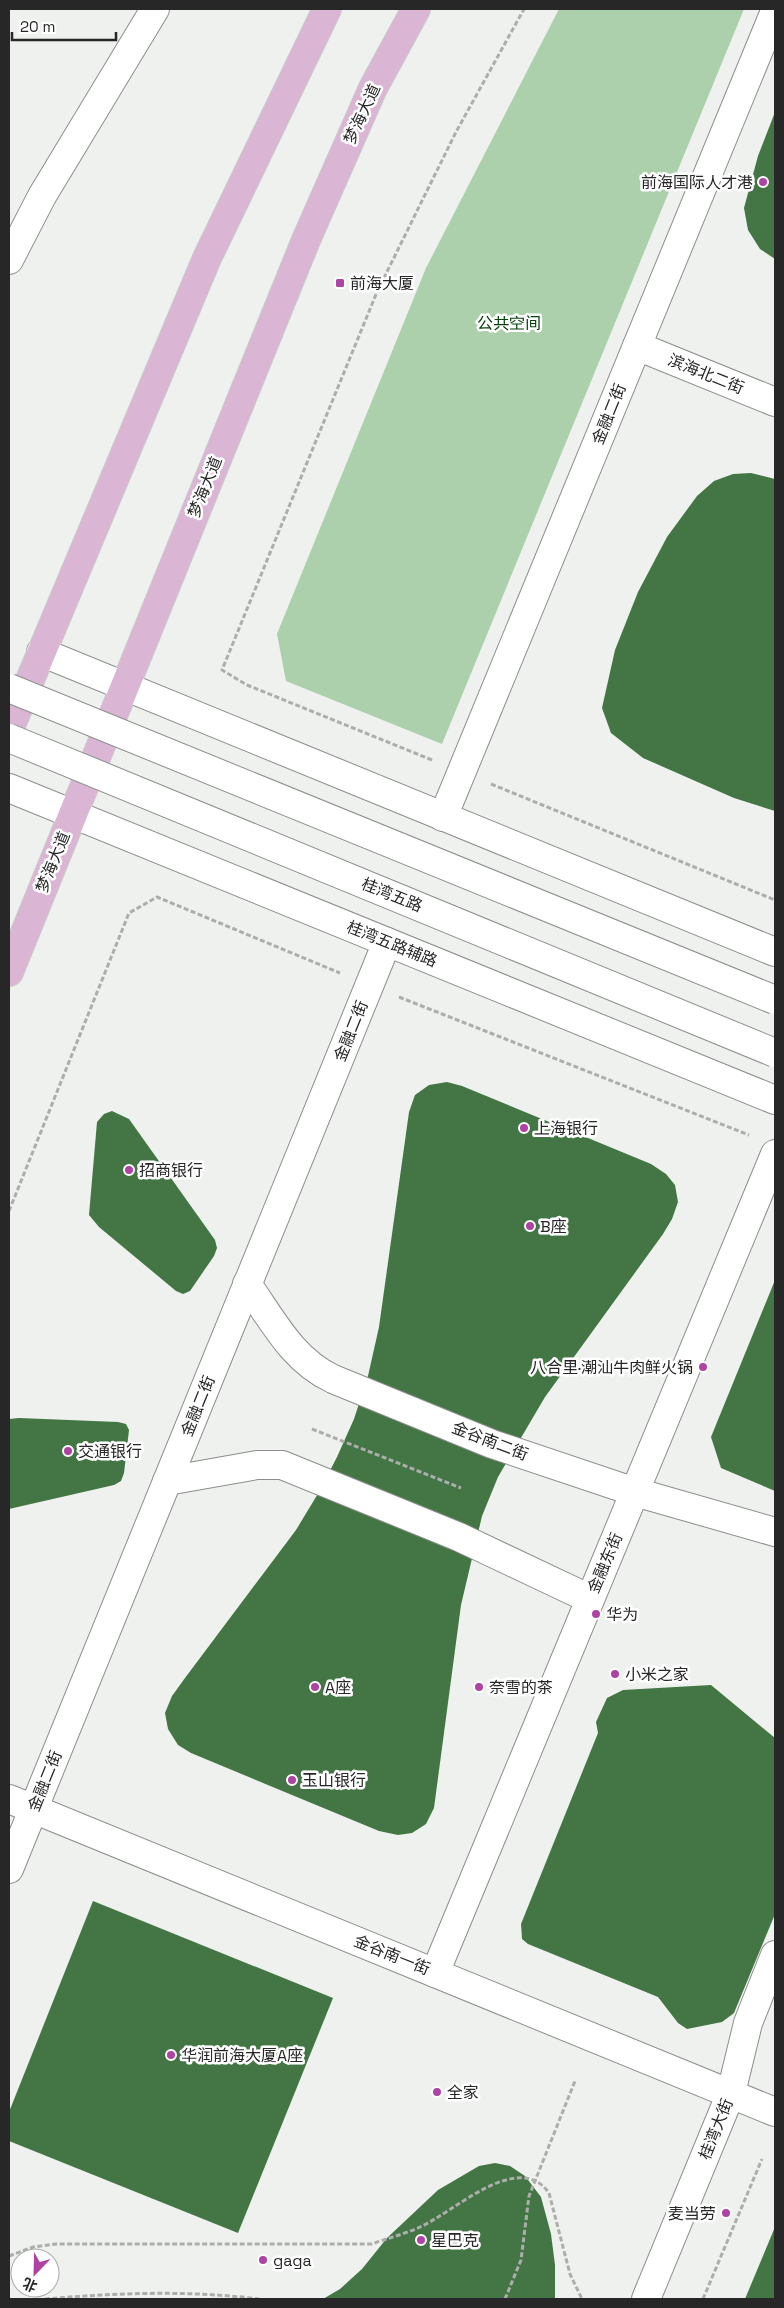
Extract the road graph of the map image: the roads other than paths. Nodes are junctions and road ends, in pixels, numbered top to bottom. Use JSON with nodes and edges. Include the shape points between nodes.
{"nodes":[{"id":1,"x":156,"y":9,"type":"edge"},
{"id":2,"x":326,"y":9,"type":"edge"},
{"id":3,"x":416,"y":9,"type":"edge"},
{"id":4,"x":775,"y":11,"type":"edge"},
{"id":5,"x":9,"y":260,"type":"edge"},
{"id":6,"x":637,"y":346,"type":"junction"},
{"id":7,"x":775,"y":402,"type":"edge"},
{"id":8,"x":41,"y":652,"type":"junction"},
{"id":9,"x":124,"y":686,"type":"junction"},
{"id":10,"x":9,"y":688,"type":"edge"},
{"id":11,"x":9,"y":730,"type":"edge"},
{"id":12,"x":9,"y":738,"type":"edge"},
{"id":13,"x":9,"y":788,"type":"edge"},
{"id":14,"x":72,"y":814,"type":"junction"},
{"id":15,"x":443,"y":817,"type":"junction"},
{"id":16,"x":387,"y":942,"type":"junction"},
{"id":17,"x":775,"y":952,"type":"edge"},
{"id":18,"x":9,"y":972,"type":"edge"},
{"id":19,"x":775,"y":1000,"type":"edge"},
{"id":20,"x":775,"y":1053,"type":"edge"},
{"id":21,"x":775,"y":1100,"type":"edge"},
{"id":22,"x":775,"y":1154,"type":"edge"},
{"id":23,"x":247,"y":1284,"type":"junction"},
{"id":24,"x":167,"y":1481,"type":"junction"},
{"id":25,"x":635,"y":1492,"type":"junction"},
{"id":26,"x":775,"y":1532,"type":"edge"},
{"id":27,"x":590,"y":1599,"type":"junction"},
{"id":28,"x":21,"y":1804,"type":"edge"},
{"id":29,"x":9,"y":1869,"type":"edge"},
{"id":30,"x":775,"y":1955,"type":"edge"},
{"id":31,"x":435,"y":1973,"type":"junction"},
{"id":32,"x":731,"y":2094,"type":"junction"},
{"id":33,"x":775,"y":2112,"type":"edge"},
{"id":34,"x":646,"y":2299,"type":"edge"}],
"edges":[{"from":1,"to":5,"type":"street","via":[[42,196]]},
{"from":2,"to":8,"type":"main road","via":[[208,258]]},
{"from":3,"to":9,"type":"main road","name":"梦海大道","via":[[373,88],[306,240]]},
{"from":4,"to":6,"type":"street","name":"金融二街"},
{"from":6,"to":7,"type":"street","name":"滨海北二街"},
{"from":6,"to":15,"type":"street","name":"金融二街"},
{"from":8,"to":9,"type":"street"},
{"from":8,"to":11,"type":"main road"},
{"from":9,"to":14,"type":"main road","name":"梦海大道"},
{"from":9,"to":15,"type":"street"},
{"from":10,"to":19,"type":"street","bridge":true},
{"from":12,"to":20,"type":"street","name":"桂湾五路","bridge":true},
{"from":13,"to":14,"type":"street","name":"桂湾五路辅路"},
{"from":14,"to":16,"type":"street","name":"桂湾五路辅路"},
{"from":14,"to":18,"type":"main road","name":"梦海大道"},
{"from":15,"to":17,"type":"street"},
{"from":16,"to":21,"type":"street","name":"桂湾五路辅路"},
{"from":16,"to":23,"type":"street","name":"金融二街"},
{"from":22,"to":25,"type":"street","name":"金融东街"},
{"from":23,"to":24,"type":"street","name":"金融二街"},
{"from":23,"to":25,"type":"street","name":"金谷南二街","via":[[296,1354],[320,1373],[492,1444]]},
{"from":24,"to":27,"type":"street","via":[[257,1465],[282,1465],[460,1537]]},
{"from":24,"to":28,"type":"street","name":"金融二街"},
{"from":25,"to":26,"type":"street","name":"金谷南二街"},
{"from":25,"to":27,"type":"street","name":"金融东街"},
{"from":27,"to":31,"type":"street","name":"金融东街"},
{"from":28,"to":29,"type":"street","name":"金融二街"},
{"from":28,"to":31,"type":"street","name":"金谷南一街"},
{"from":30,"to":32,"type":"street","name":"桂湾大街","via":[[748,2023]]},
{"from":31,"to":32,"type":"street","name":"金谷南一街"},
{"from":32,"to":33,"type":"street","name":"金谷南一街"},
{"from":32,"to":34,"type":"street","name":"桂湾大街"}]}
